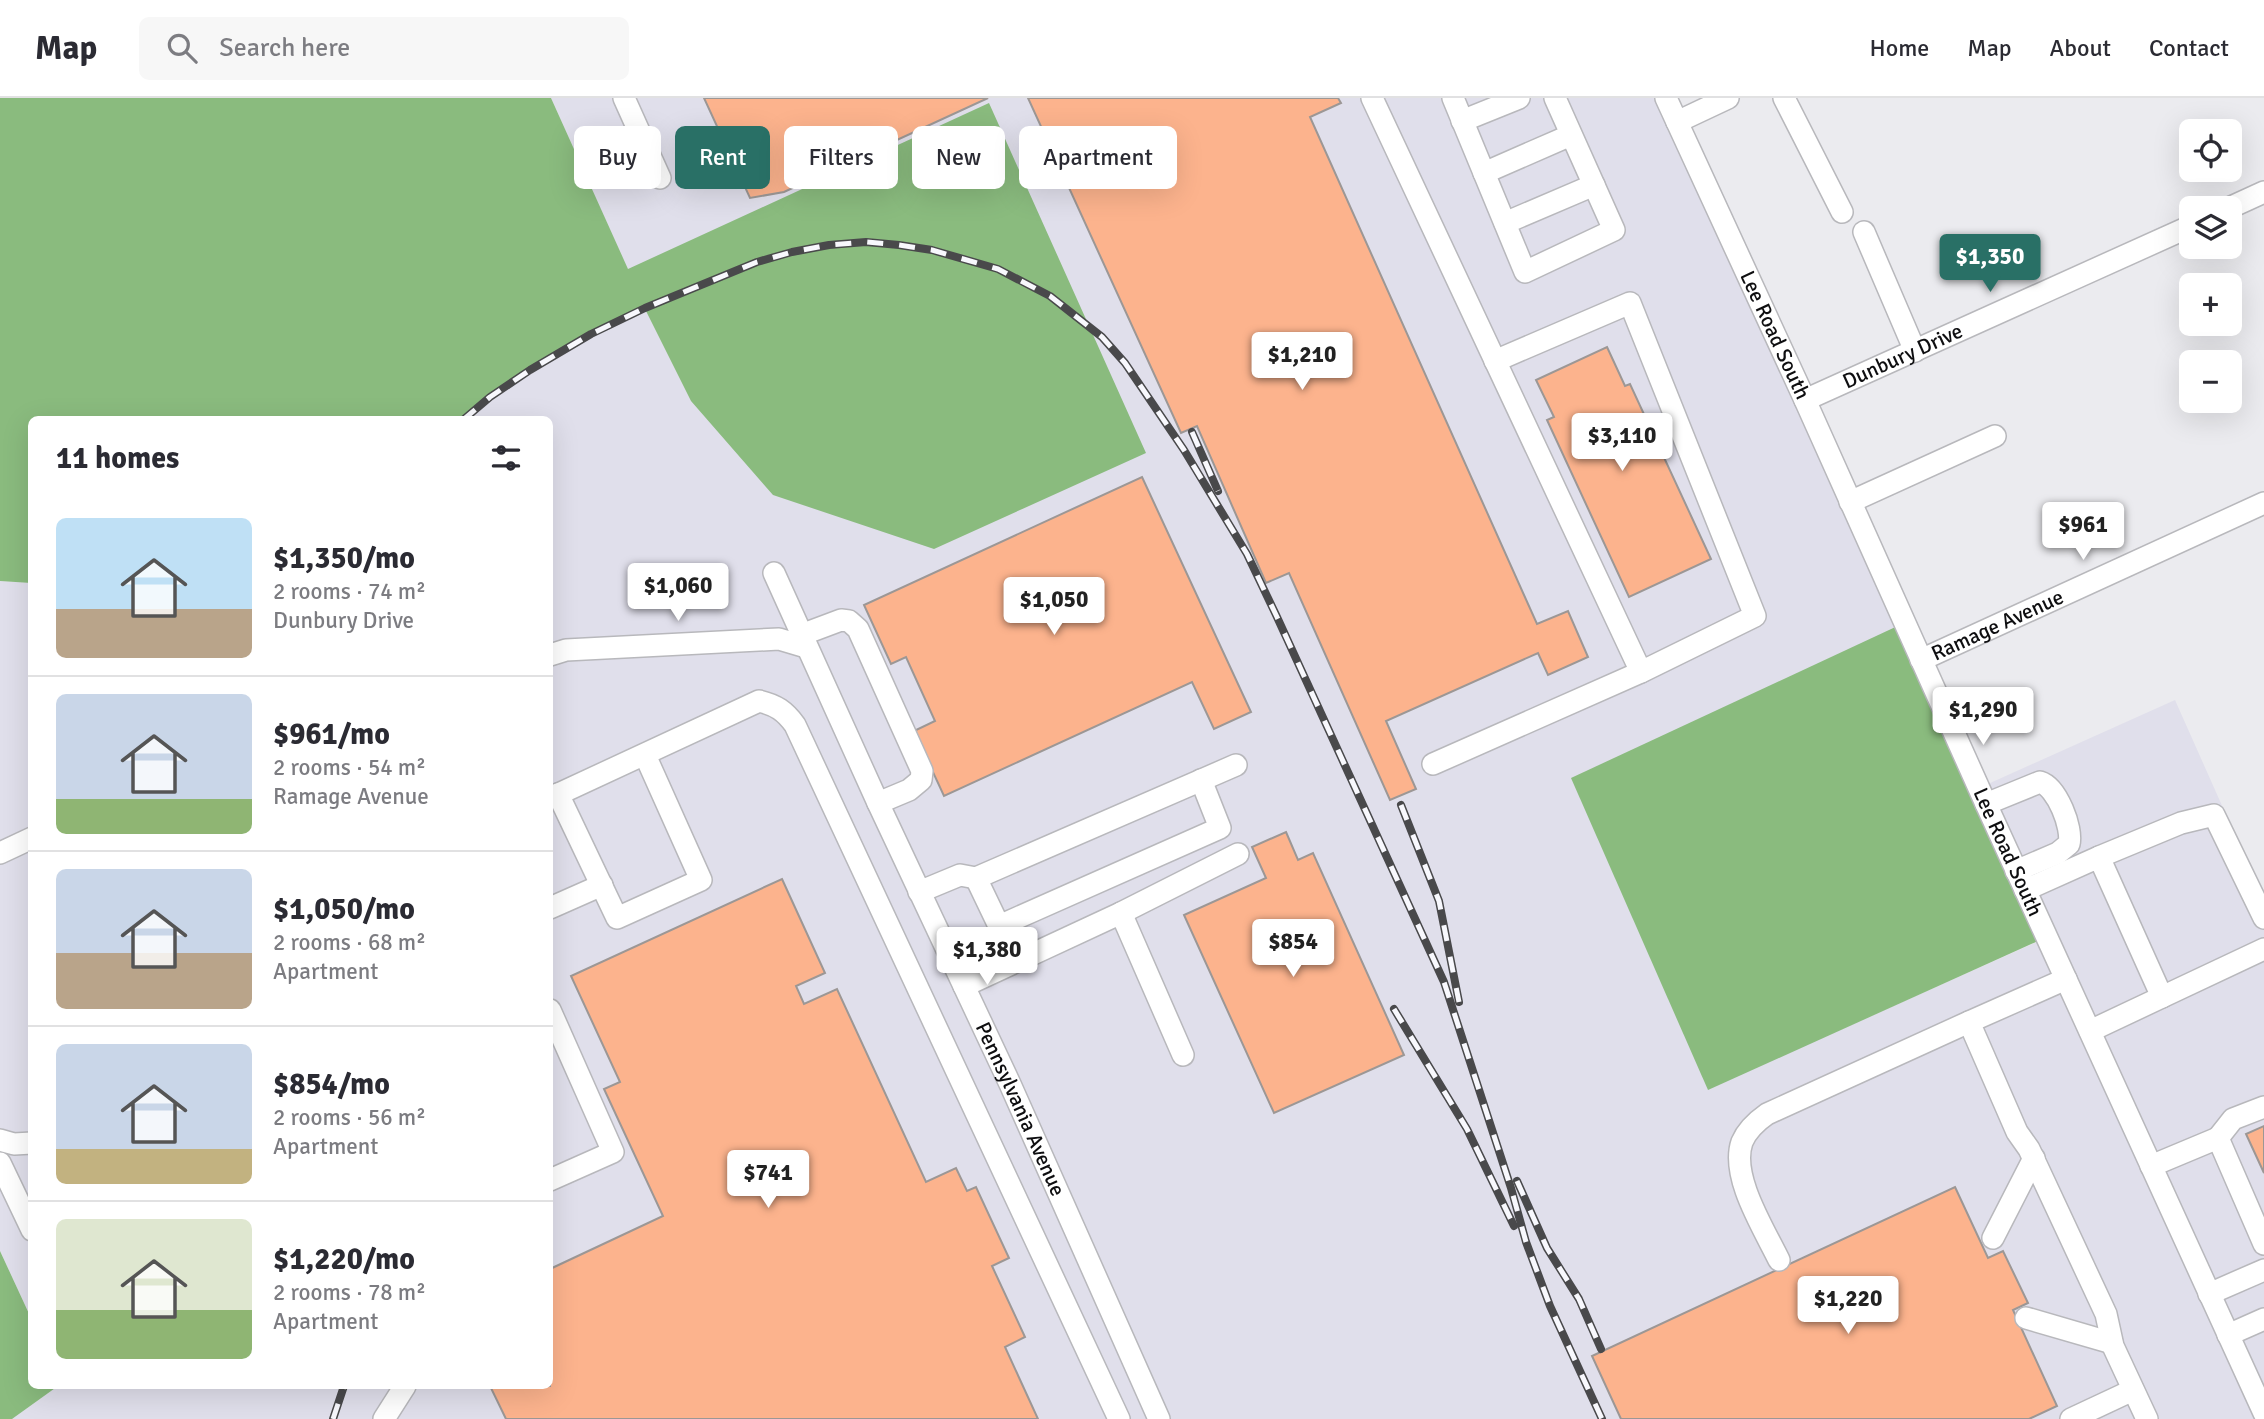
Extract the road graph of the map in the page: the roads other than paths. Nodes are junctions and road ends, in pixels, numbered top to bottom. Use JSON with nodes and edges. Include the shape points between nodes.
{"nodes":[{"id":1,"x":624,"y":98,"type":"edge"},
{"id":2,"x":1371,"y":98,"type":"edge"},
{"id":3,"x":1453,"y":98,"type":"edge"},
{"id":4,"x":1519,"y":98,"type":"edge"},
{"id":5,"x":1555,"y":98,"type":"edge"},
{"id":6,"x":1666,"y":98,"type":"edge"},
{"id":7,"x":1728,"y":98,"type":"edge"},
{"id":8,"x":1784,"y":98,"type":"edge"},
{"id":9,"x":1462,"y":121,"type":"junction"},
{"id":10,"x":1677,"y":122,"type":"junction"},
{"id":11,"x":637,"y":126,"type":"edge"},
{"id":12,"x":1571,"y":135,"type":"junction"},
{"id":13,"x":1484,"y":173,"type":"junction"},
{"id":14,"x":1594,"y":185,"type":"junction"},
{"id":15,"x":2264,"y":192,"type":"edge"},
{"id":16,"x":2242,"y":202,"type":"edge"},
{"id":17,"x":1842,"y":212,"type":"dead end"},
{"id":18,"x":1505,"y":223,"type":"junction"},
{"id":19,"x":2179,"y":231,"type":"edge"},
{"id":20,"x":1864,"y":232,"type":"dead end"},
{"id":21,"x":1915,"y":351,"type":"junction"},
{"id":22,"x":1495,"y":361,"type":"junction"},
{"id":23,"x":1805,"y":400,"type":"junction"},
{"id":24,"x":1995,"y":436,"type":"dead end"},
{"id":25,"x":1850,"y":502,"type":"junction"},
{"id":26,"x":2264,"y":503,"type":"edge"},
{"id":27,"x":774,"y":573,"type":"dead end"},
{"id":28,"x":803,"y":641,"type":"junction"},
{"id":29,"x":553,"y":654,"type":"edge"},
{"id":30,"x":1921,"y":660,"type":"junction"},
{"id":31,"x":1641,"y":672,"type":"junction"},
{"id":32,"x":645,"y":755,"type":"junction"},
{"id":33,"x":1433,"y":764,"type":"dead end"},
{"id":34,"x":1236,"y":765,"type":"dead end"},
{"id":35,"x":1201,"y":780,"type":"junction"},
{"id":36,"x":554,"y":796,"type":"edge"},
{"id":37,"x":878,"y":803,"type":"junction"},
{"id":38,"x":1986,"y":804,"type":"junction"},
{"id":39,"x":28,"y":840,"type":"edge"},
{"id":40,"x":0,"y":853,"type":"edge"},
{"id":41,"x":1238,"y":855,"type":"dead end"},
{"id":42,"x":2099,"y":857,"type":"junction"},
{"id":43,"x":976,"y":878,"type":"junction"},
{"id":44,"x":2021,"y":880,"type":"junction"},
{"id":45,"x":602,"y":885,"type":"junction"},
{"id":46,"x":919,"y":892,"type":"junction"},
{"id":47,"x":553,"y":907,"type":"edge"},
{"id":48,"x":1121,"y":913,"type":"junction"},
{"id":49,"x":2264,"y":918,"type":"edge"},
{"id":50,"x":2264,"y":949,"type":"edge"},
{"id":51,"x":2066,"y":979,"type":"junction"},
{"id":52,"x":964,"y":986,"type":"junction"},
{"id":53,"x":2162,"y":997,"type":"junction"},
{"id":54,"x":553,"y":1017,"type":"edge"},
{"id":55,"x":1969,"y":1022,"type":"junction"},
{"id":56,"x":2090,"y":1031,"type":"junction"},
{"id":57,"x":1183,"y":1055,"type":"dead end"},
{"id":58,"x":2264,"y":1107,"type":"edge"},
{"id":59,"x":2218,"y":1138,"type":"junction"},
{"id":60,"x":0,"y":1140,"type":"edge"},
{"id":61,"x":28,"y":1143,"type":"edge"},
{"id":62,"x":2034,"y":1158,"type":"junction"},
{"id":63,"x":0,"y":1163,"type":"edge"},
{"id":64,"x":2151,"y":1166,"type":"junction"},
{"id":65,"x":553,"y":1179,"type":"edge"},
{"id":66,"x":28,"y":1222,"type":"edge"},
{"id":67,"x":1993,"y":1238,"type":"dead end"},
{"id":68,"x":2264,"y":1244,"type":"edge"},
{"id":69,"x":1779,"y":1260,"type":"dead end"},
{"id":70,"x":2264,"y":1270,"type":"edge"},
{"id":71,"x":2209,"y":1294,"type":"junction"},
{"id":72,"x":2026,"y":1318,"type":"dead end"},
{"id":73,"x":2264,"y":1320,"type":"edge"},
{"id":74,"x":2228,"y":1335,"type":"junction"},
{"id":75,"x":2112,"y":1343,"type":"junction"},
{"id":76,"x":2258,"y":1385,"type":"edge"},
{"id":77,"x":403,"y":1389,"type":"edge"},
{"id":78,"x":2133,"y":1390,"type":"junction"},
{"id":79,"x":2264,"y":1413,"type":"edge"},
{"id":80,"x":384,"y":1419,"type":"edge"},
{"id":81,"x":1119,"y":1419,"type":"edge"},
{"id":82,"x":1159,"y":1419,"type":"edge"},
{"id":83,"x":2071,"y":1419,"type":"edge"},
{"id":84,"x":2147,"y":1419,"type":"edge"}],
"edges":[{"from":1,"to":11,"type":"street"},
{"from":2,"to":22,"type":"street"},
{"from":3,"to":9,"type":"street"},
{"from":4,"to":9,"type":"street"},
{"from":5,"to":12,"type":"street"},
{"from":6,"to":10,"type":"street","name":"Lee Road South"},
{"from":7,"to":10,"type":"street"},
{"from":8,"to":17,"type":"street"},
{"from":9,"to":13,"type":"street"},
{"from":10,"to":23,"type":"street","name":"Lee Road South"},
{"from":12,"to":13,"type":"street"},
{"from":12,"to":14,"type":"street"},
{"from":13,"to":18,"type":"street"},
{"from":14,"to":18,"type":"street"},
{"from":14,"to":18,"type":"street","via":[[1615,230],[1525,272]]},
{"from":15,"to":16,"type":"street"},
{"from":19,"to":21,"type":"street","name":"Dunbury Drive"},
{"from":20,"to":21,"type":"street"},
{"from":21,"to":23,"type":"street","name":"Dunbury Drive"},
{"from":22,"to":31,"type":"street"},
{"from":22,"to":31,"type":"street","via":[[1630,303],[1755,616]]},
{"from":23,"to":25,"type":"street","name":"Lee Road South"},
{"from":24,"to":25,"type":"street"},
{"from":25,"to":30,"type":"street","name":"Lee Road South"},
{"from":26,"to":30,"type":"street","name":"Ramage Avenue"},
{"from":27,"to":28,"type":"street","name":"Pennsylvania Avenue"},
{"from":28,"to":29,"type":"street"},
{"from":28,"to":37,"type":"street","name":"Pennsylvania Avenue"},
{"from":28,"to":37,"type":"street","via":[[841,620],[858,629],[922,771],[922,780],[909,790]]},
{"from":30,"to":38,"type":"street","name":"Lee Road South"},
{"from":31,"to":33,"type":"street"},
{"from":32,"to":36,"type":"street"},
{"from":32,"to":45,"type":"street","via":[[701,880],[617,918]]},
{"from":32,"to":81,"type":"street","via":[[759,701],[786,712]]},
{"from":34,"to":35,"type":"street"},
{"from":35,"to":43,"type":"street"},
{"from":35,"to":43,"type":"street","via":[[1220,828],[999,926]]},
{"from":36,"to":45,"type":"street"},
{"from":37,"to":46,"type":"street","name":"Pennsylvania Avenue"},
{"from":38,"to":44,"type":"street","name":"Lee Road South"},
{"from":38,"to":44,"type":"street","via":[[2040,782],[2056,799],[2070,839],[2066,848]]},
{"from":39,"to":40,"type":"street"},
{"from":41,"to":48,"type":"street"},
{"from":42,"to":44,"type":"street"},
{"from":42,"to":49,"type":"street","via":[[2181,823],[2214,815]]},
{"from":42,"to":53,"type":"street"},
{"from":43,"to":46,"type":"street","via":[[960,875]]},
{"from":44,"to":51,"type":"street","name":"Lee Road South"},
{"from":45,"to":47,"type":"street"},
{"from":46,"to":52,"type":"street","name":"Pennsylvania Avenue"},
{"from":48,"to":52,"type":"street"},
{"from":48,"to":57,"type":"street"},
{"from":50,"to":53,"type":"street"},
{"from":51,"to":55,"type":"street"},
{"from":51,"to":56,"type":"street","name":"Lee Road South"},
{"from":52,"to":82,"type":"street","name":"Pennsylvania Avenue"},
{"from":53,"to":56,"type":"street"},
{"from":54,"to":65,"type":"street","via":[[613,1152]]},
{"from":55,"to":62,"type":"street","via":[[2017,1132]]},
{"from":55,"to":69,"type":"street","via":[[1767,1114],[1748,1132],[1739,1156],[1740,1171]]},
{"from":56,"to":64,"type":"street","name":"Lee Road South"},
{"from":58,"to":59,"type":"street","via":[[2233,1119]]},
{"from":59,"to":64,"type":"street"},
{"from":59,"to":68,"type":"street"},
{"from":60,"to":61,"type":"street"},
{"from":62,"to":67,"type":"street"},
{"from":62,"to":75,"type":"street","via":[[2106,1314]]},
{"from":63,"to":66,"type":"street"},
{"from":64,"to":71,"type":"street","name":"Lee Road South"},
{"from":70,"to":71,"type":"street"},
{"from":71,"to":74,"type":"street","name":"Lee Road South"},
{"from":72,"to":75,"type":"street"},
{"from":73,"to":74,"type":"street"},
{"from":74,"to":76,"type":"street","name":"Lee Road South"},
{"from":75,"to":78,"type":"street"},
{"from":76,"to":79,"type":"street","name":"Lee Road South"},
{"from":77,"to":80,"type":"street"},
{"from":78,"to":83,"type":"street"},
{"from":78,"to":84,"type":"street"}]}
